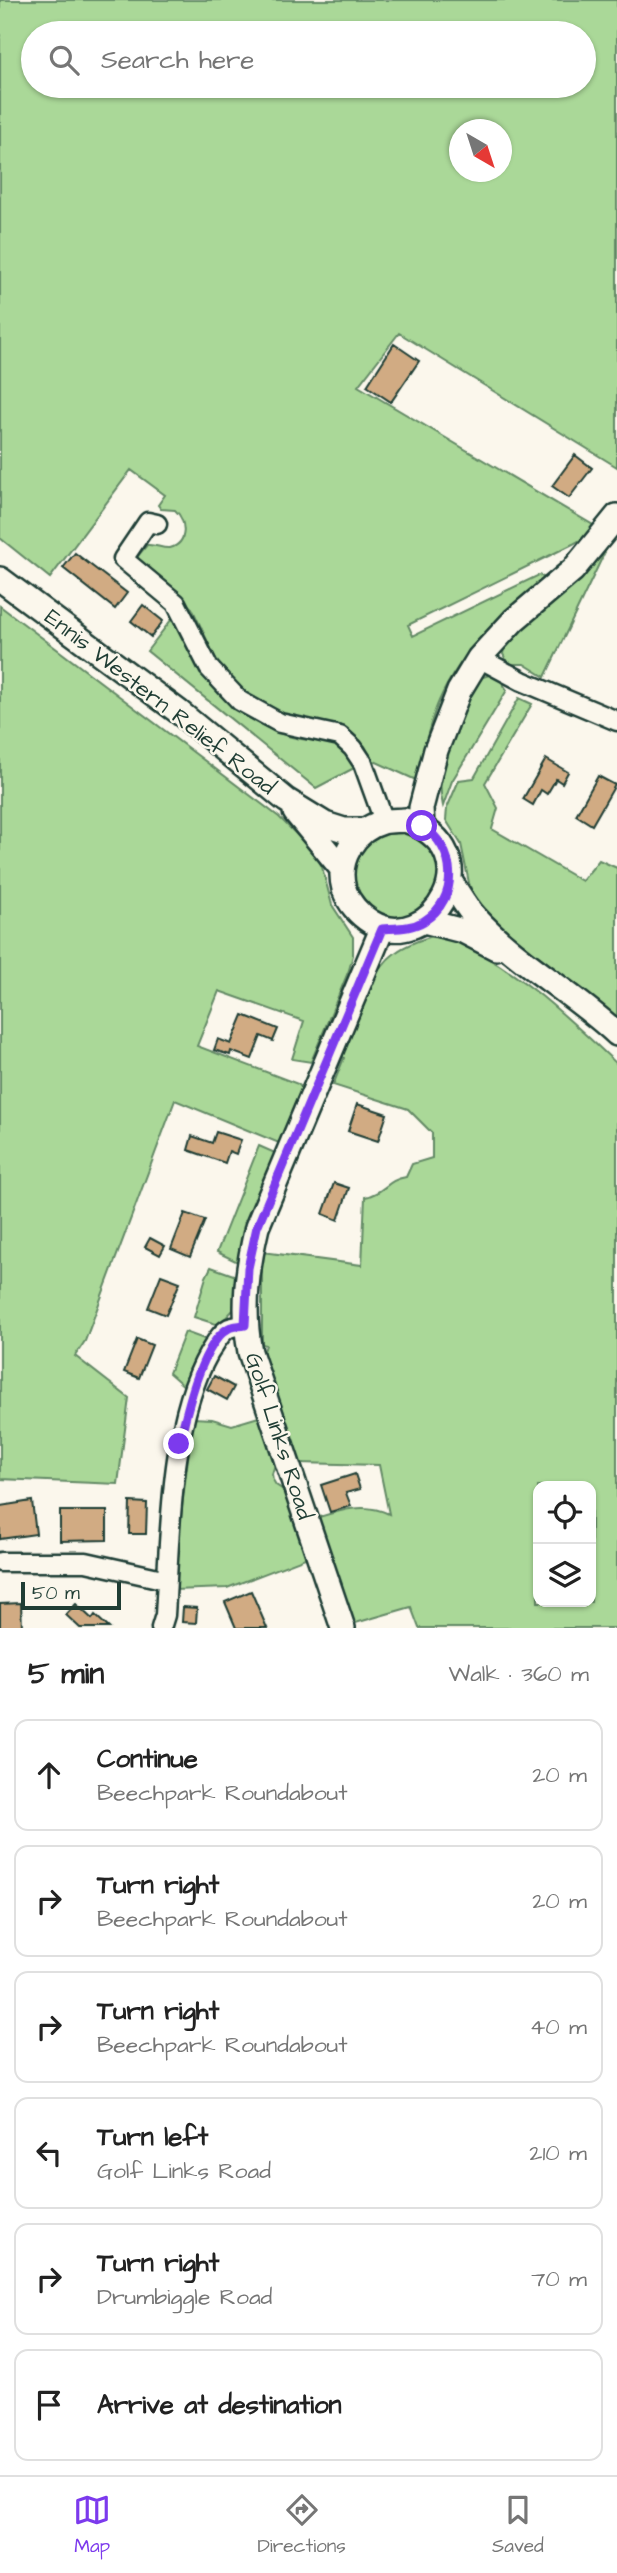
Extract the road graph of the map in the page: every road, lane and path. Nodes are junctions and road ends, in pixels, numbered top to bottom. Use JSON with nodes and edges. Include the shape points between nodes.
{"nodes":[{"id":1,"x":617,"y":516,"type":"edge"},
{"id":2,"x":157,"y":524,"type":"dead end"},
{"id":3,"x":0,"y":579,"type":"edge"},
{"id":4,"x":479,"y":658,"type":"junction"},
{"id":5,"x":617,"y":721,"type":"edge"},
{"id":6,"x":286,"y":800,"type":"junction"},
{"id":7,"x":374,"y":826,"type":"junction"},
{"id":8,"x":422,"y":826,"type":"junction"},
{"id":9,"x":342,"y":869,"type":"junction"},
{"id":10,"x":450,"y":881,"type":"junction"},
{"id":11,"x":424,"y":921,"type":"junction"},
{"id":12,"x":382,"y":929,"type":"junction"},
{"id":13,"x":533,"y":967,"type":"junction"},
{"id":14,"x":617,"y":1034,"type":"edge"},
{"id":15,"x":245,"y":1325,"type":"junction"},
{"id":16,"x":0,"y":1562,"type":"edge"},
{"id":17,"x":167,"y":1580,"type":"junction"},
{"id":18,"x":161,"y":1628,"type":"edge"},
{"id":19,"x":343,"y":1628,"type":"edge"}],
"edges":[{"from":1,"to":4,"type":"main road","via":[[573,570],[513,620]]},
{"from":2,"to":7,"type":"street","via":[[148,522],[123,559],[176,603],[209,668],[240,701],[280,723],[340,736],[353,748],[363,763]]},
{"from":3,"to":6,"type":"main road","name":"Ennis Western Relief Road","via":[[179,712]]},
{"from":4,"to":5,"type":"street"},
{"from":4,"to":8,"type":"main road","via":[[459,691],[436,750],[421,807]]},
{"from":6,"to":7,"type":"main road","name":"Ennis Western Relief Road","via":[[344,830]]},
{"from":6,"to":9,"type":"main road","name":"Ennis Western Relief Road"},
{"from":7,"to":8,"type":"main road","via":[[405,820]]},
{"from":7,"to":9,"type":"main road","via":[[351,845]]},
{"from":8,"to":10,"type":"main road","via":[[441,842],[450,862]]},
{"from":9,"to":12,"type":"main road","via":[[346,896],[362,916]]},
{"from":10,"to":11,"type":"main road","via":[[443,902]]},
{"from":10,"to":13,"type":"main road","via":[[472,914]]},
{"from":11,"to":12,"type":"main road"},
{"from":11,"to":13,"type":"main road","via":[[463,931]]},
{"from":12,"to":15,"type":"main road","name":"Golf Links Road","via":[[257,1227],[248,1268]]},
{"from":13,"to":14,"type":"main road"},
{"from":15,"to":17,"type":"street","via":[[229,1328],[218,1338],[200,1369],[179,1444]]},
{"from":15,"to":19,"type":"main road","name":"Golf Links Road","via":[[261,1387]]},
{"from":16,"to":17,"type":"street","via":[[86,1562]]},
{"from":17,"to":18,"type":"street"}]}
